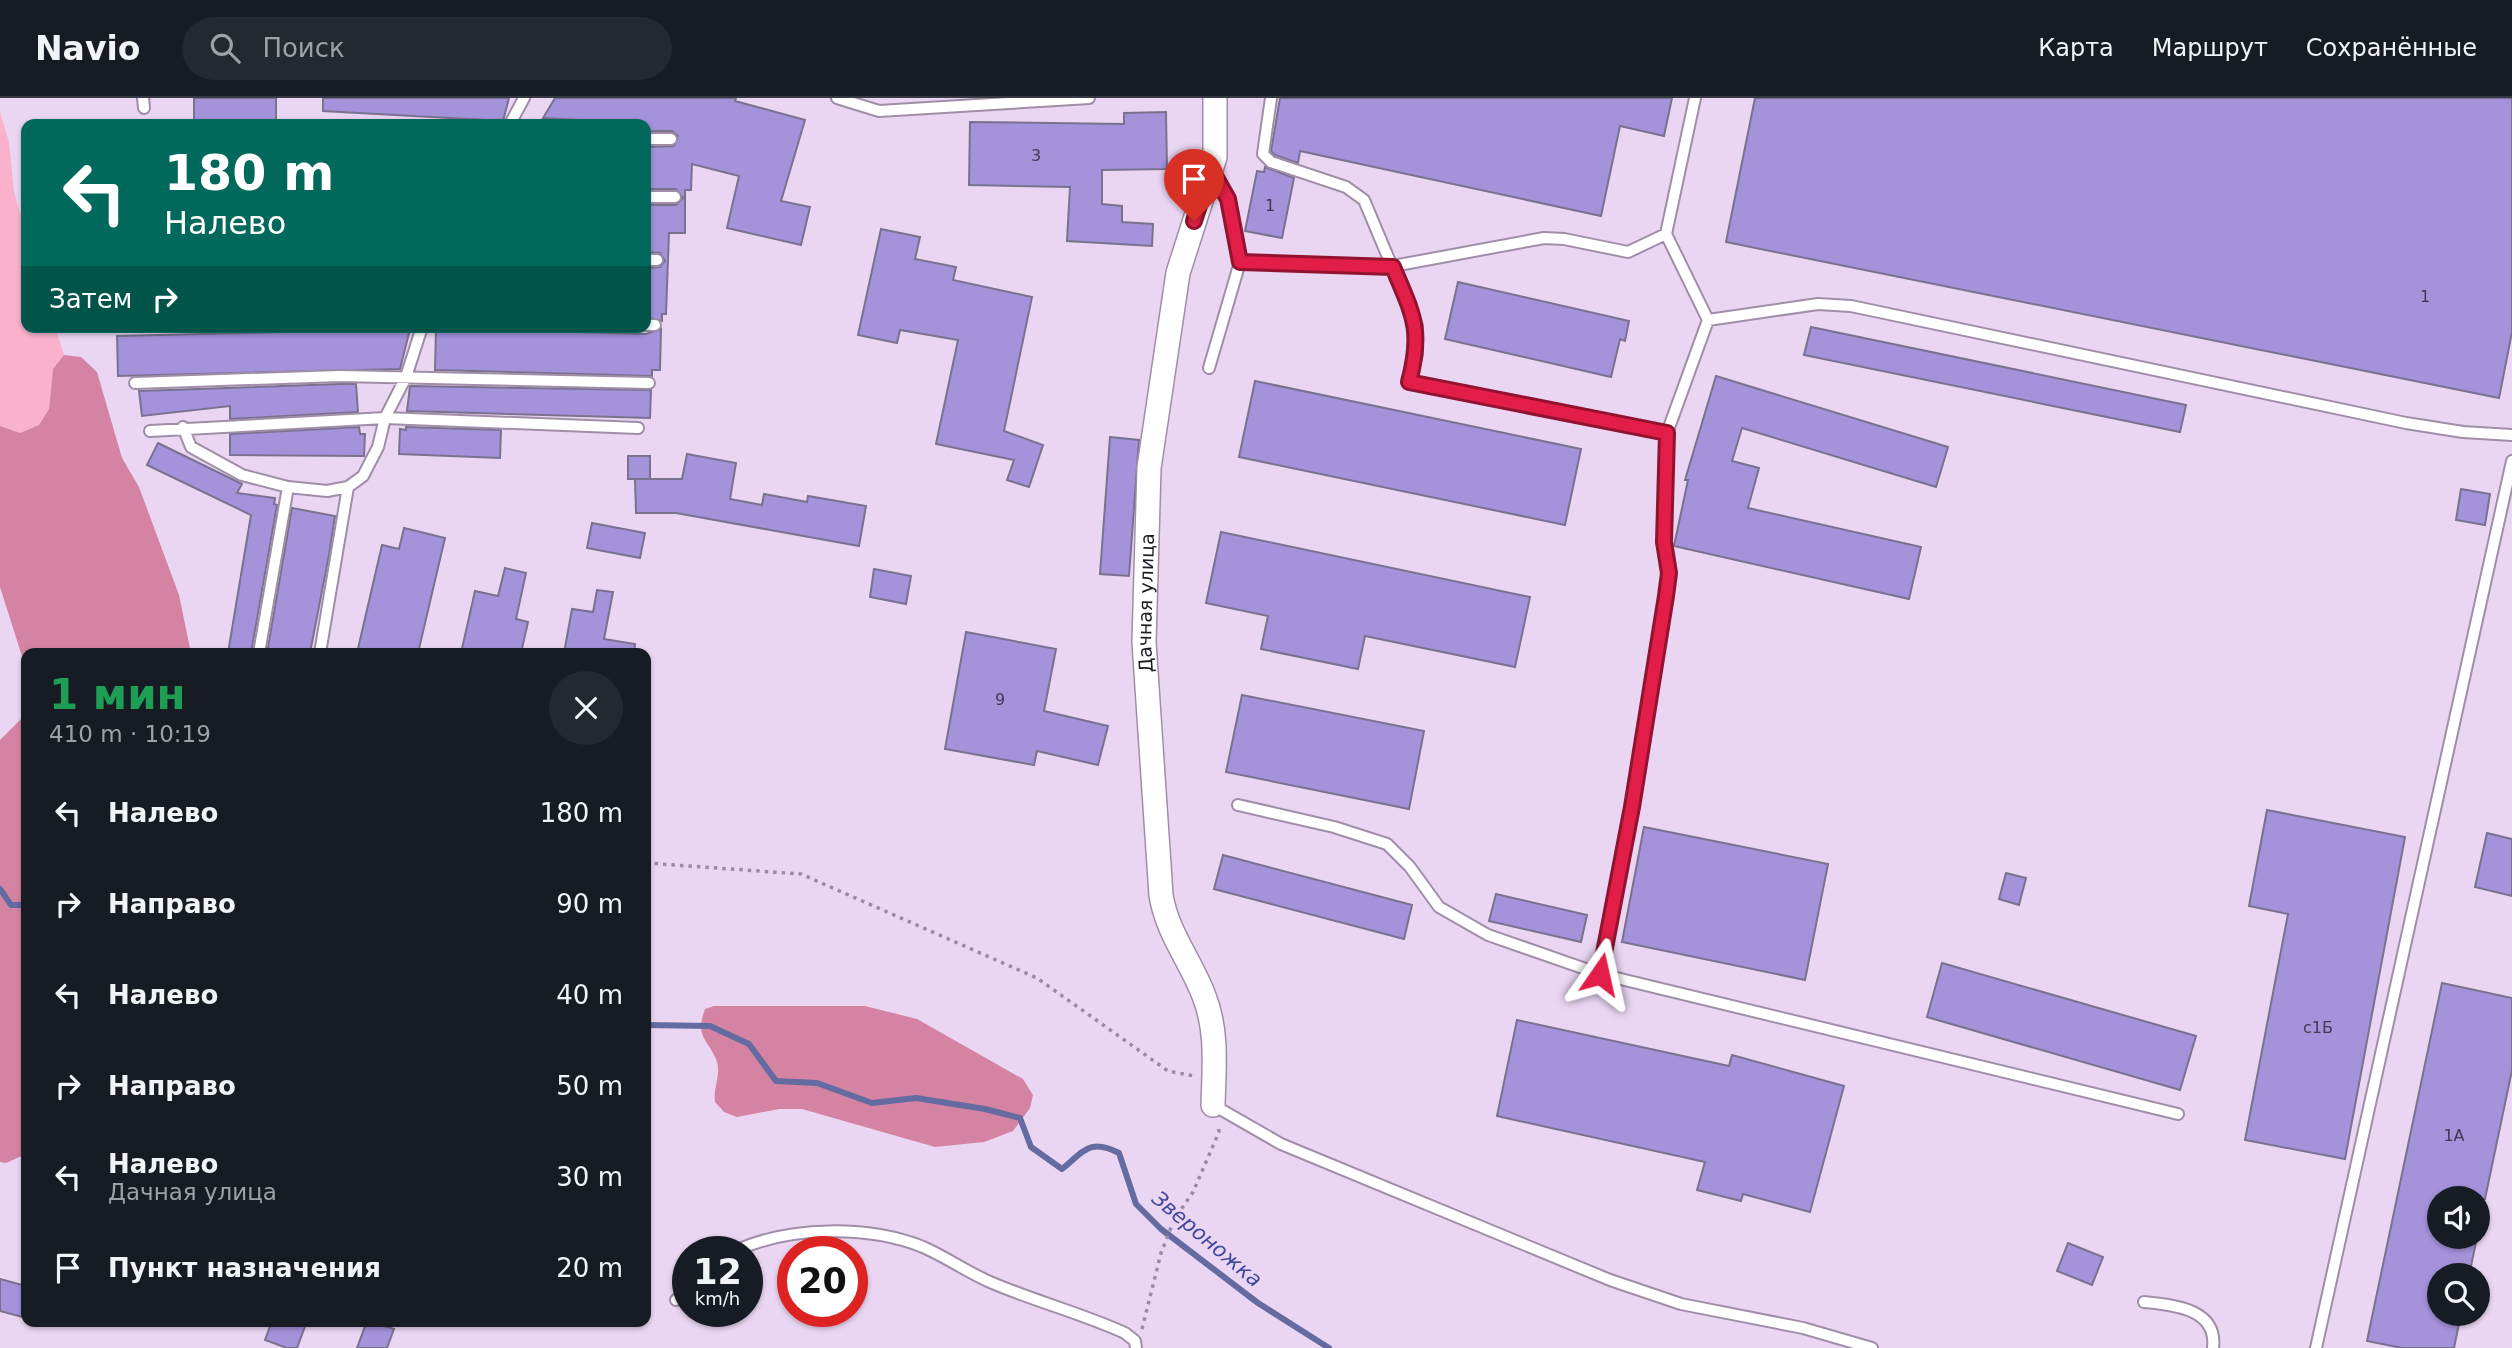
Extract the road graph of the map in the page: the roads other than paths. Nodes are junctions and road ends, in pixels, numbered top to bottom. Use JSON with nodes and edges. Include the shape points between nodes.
{"nodes":[{"id":1,"x":524,"y":98,"type":"edge"},
{"id":2,"x":837,"y":98,"type":"edge"},
{"id":3,"x":1089,"y":98,"type":"edge"},
{"id":4,"x":1215,"y":98,"type":"edge"},
{"id":5,"x":1271,"y":98,"type":"edge"},
{"id":6,"x":1695,"y":98,"type":"edge"},
{"id":7,"x":513,"y":119,"type":"edge"},
{"id":8,"x":651,"y":139,"type":"edge"},
{"id":9,"x":671,"y":139,"type":"dead end"},
{"id":10,"x":1211,"y":169,"type":"junction"},
{"id":11,"x":651,"y":197,"type":"edge"},
{"id":12,"x":676,"y":197,"type":"dead end"},
{"id":13,"x":1666,"y":234,"type":"junction"},
{"id":14,"x":1240,"y":262,"type":"junction"},
{"id":15,"x":1393,"y":267,"type":"junction"},
{"id":16,"x":1708,"y":320,"type":"junction"},
{"id":17,"x":420,"y":333,"type":"edge"},
{"id":18,"x":1209,"y":368,"type":"dead end"},
{"id":19,"x":406,"y":377,"type":"junction"},
{"id":20,"x":135,"y":383,"type":"dead end"},
{"id":21,"x":649,"y":383,"type":"dead end"},
{"id":22,"x":385,"y":418,"type":"junction"},
{"id":23,"x":183,"y":427,"type":"junction"},
{"id":24,"x":638,"y":428,"type":"dead end"},
{"id":25,"x":150,"y":430,"type":"dead end"},
{"id":26,"x":1667,"y":433,"type":"junction"},
{"id":27,"x":2512,"y":435,"type":"edge"},
{"id":28,"x":2512,"y":461,"type":"edge"},
{"id":29,"x":288,"y":487,"type":"junction"},
{"id":30,"x":348,"y":487,"type":"junction"},
{"id":31,"x":260,"y":648,"type":"edge"},
{"id":32,"x":321,"y":648,"type":"edge"},
{"id":33,"x":1238,"y":805,"type":"dead end"},
{"id":34,"x":1600,"y":974,"type":"junction"},
{"id":35,"x":1213,"y":1105,"type":"joint"},
{"id":36,"x":2178,"y":1114,"type":"dead end"},
{"id":37,"x":763,"y":1241,"type":"edge"},
{"id":38,"x":2144,"y":1302,"type":"dead end"},
{"id":39,"x":1136,"y":1348,"type":"edge"},
{"id":40,"x":1872,"y":1348,"type":"edge"},
{"id":41,"x":2213,"y":1348,"type":"edge"},
{"id":42,"x":2316,"y":1348,"type":"edge"}],
"edges":[{"from":1,"to":7,"type":"lane"},
{"from":2,"to":3,"type":"lane","via":[[879,111]]},
{"from":4,"to":10,"type":"street","name":"Дачная улица"},
{"from":5,"to":15,"type":"lane","via":[[1263,154],[1271,162],[1346,187],[1364,200]]},
{"from":6,"to":13,"type":"lane"},
{"from":8,"to":9,"type":"lane"},
{"from":10,"to":14,"type":"lane","via":[[1228,199]]},
{"from":10,"to":35,"type":"street","name":"Дачная улица","via":[[1178,273],[1149,468],[1144,642],[1164,914],[1209,1011],[1214,1034]]},
{"from":11,"to":12,"type":"lane"},
{"from":13,"to":15,"type":"lane","via":[[1628,252],[1544,238]]},
{"from":13,"to":16,"type":"lane"},
{"from":14,"to":15,"type":"lane"},
{"from":14,"to":18,"type":"lane"},
{"from":15,"to":26,"type":"lane","via":[[1417,326],[1417,354],[1409,382]]},
{"from":16,"to":26,"type":"lane"},
{"from":16,"to":27,"type":"lane","via":[[1818,304],[1851,306],[2406,423]]},
{"from":17,"to":19,"type":"lane"},
{"from":19,"to":20,"type":"lane"},
{"from":19,"to":21,"type":"lane"},
{"from":19,"to":22,"type":"lane"},
{"from":22,"to":23,"type":"lane"},
{"from":22,"to":24,"type":"lane"},
{"from":22,"to":30,"type":"lane","via":[[363,476]]},
{"from":23,"to":25,"type":"lane"},
{"from":23,"to":29,"type":"lane","via":[[191,447],[207,457],[242,475]]},
{"from":26,"to":34,"type":"lane","via":[[1664,542],[1669,573]]},
{"from":28,"to":42,"type":"lane"},
{"from":29,"to":30,"type":"lane","via":[[327,491]]},
{"from":29,"to":31,"type":"lane"},
{"from":30,"to":32,"type":"lane"},
{"from":33,"to":34,"type":"lane","via":[[1387,844],[1439,907],[1488,935]]},
{"from":34,"to":36,"type":"lane"},
{"from":35,"to":40,"type":"lane","via":[[1281,1143],[1610,1280],[1681,1304],[1803,1328]]},
{"from":37,"to":39,"type":"lane","via":[[832,1233],[923,1247],[989,1282],[1125,1333]]},
{"from":38,"to":41,"type":"lane","via":[[2183,1306],[2200,1315],[2210,1328]]}]}
